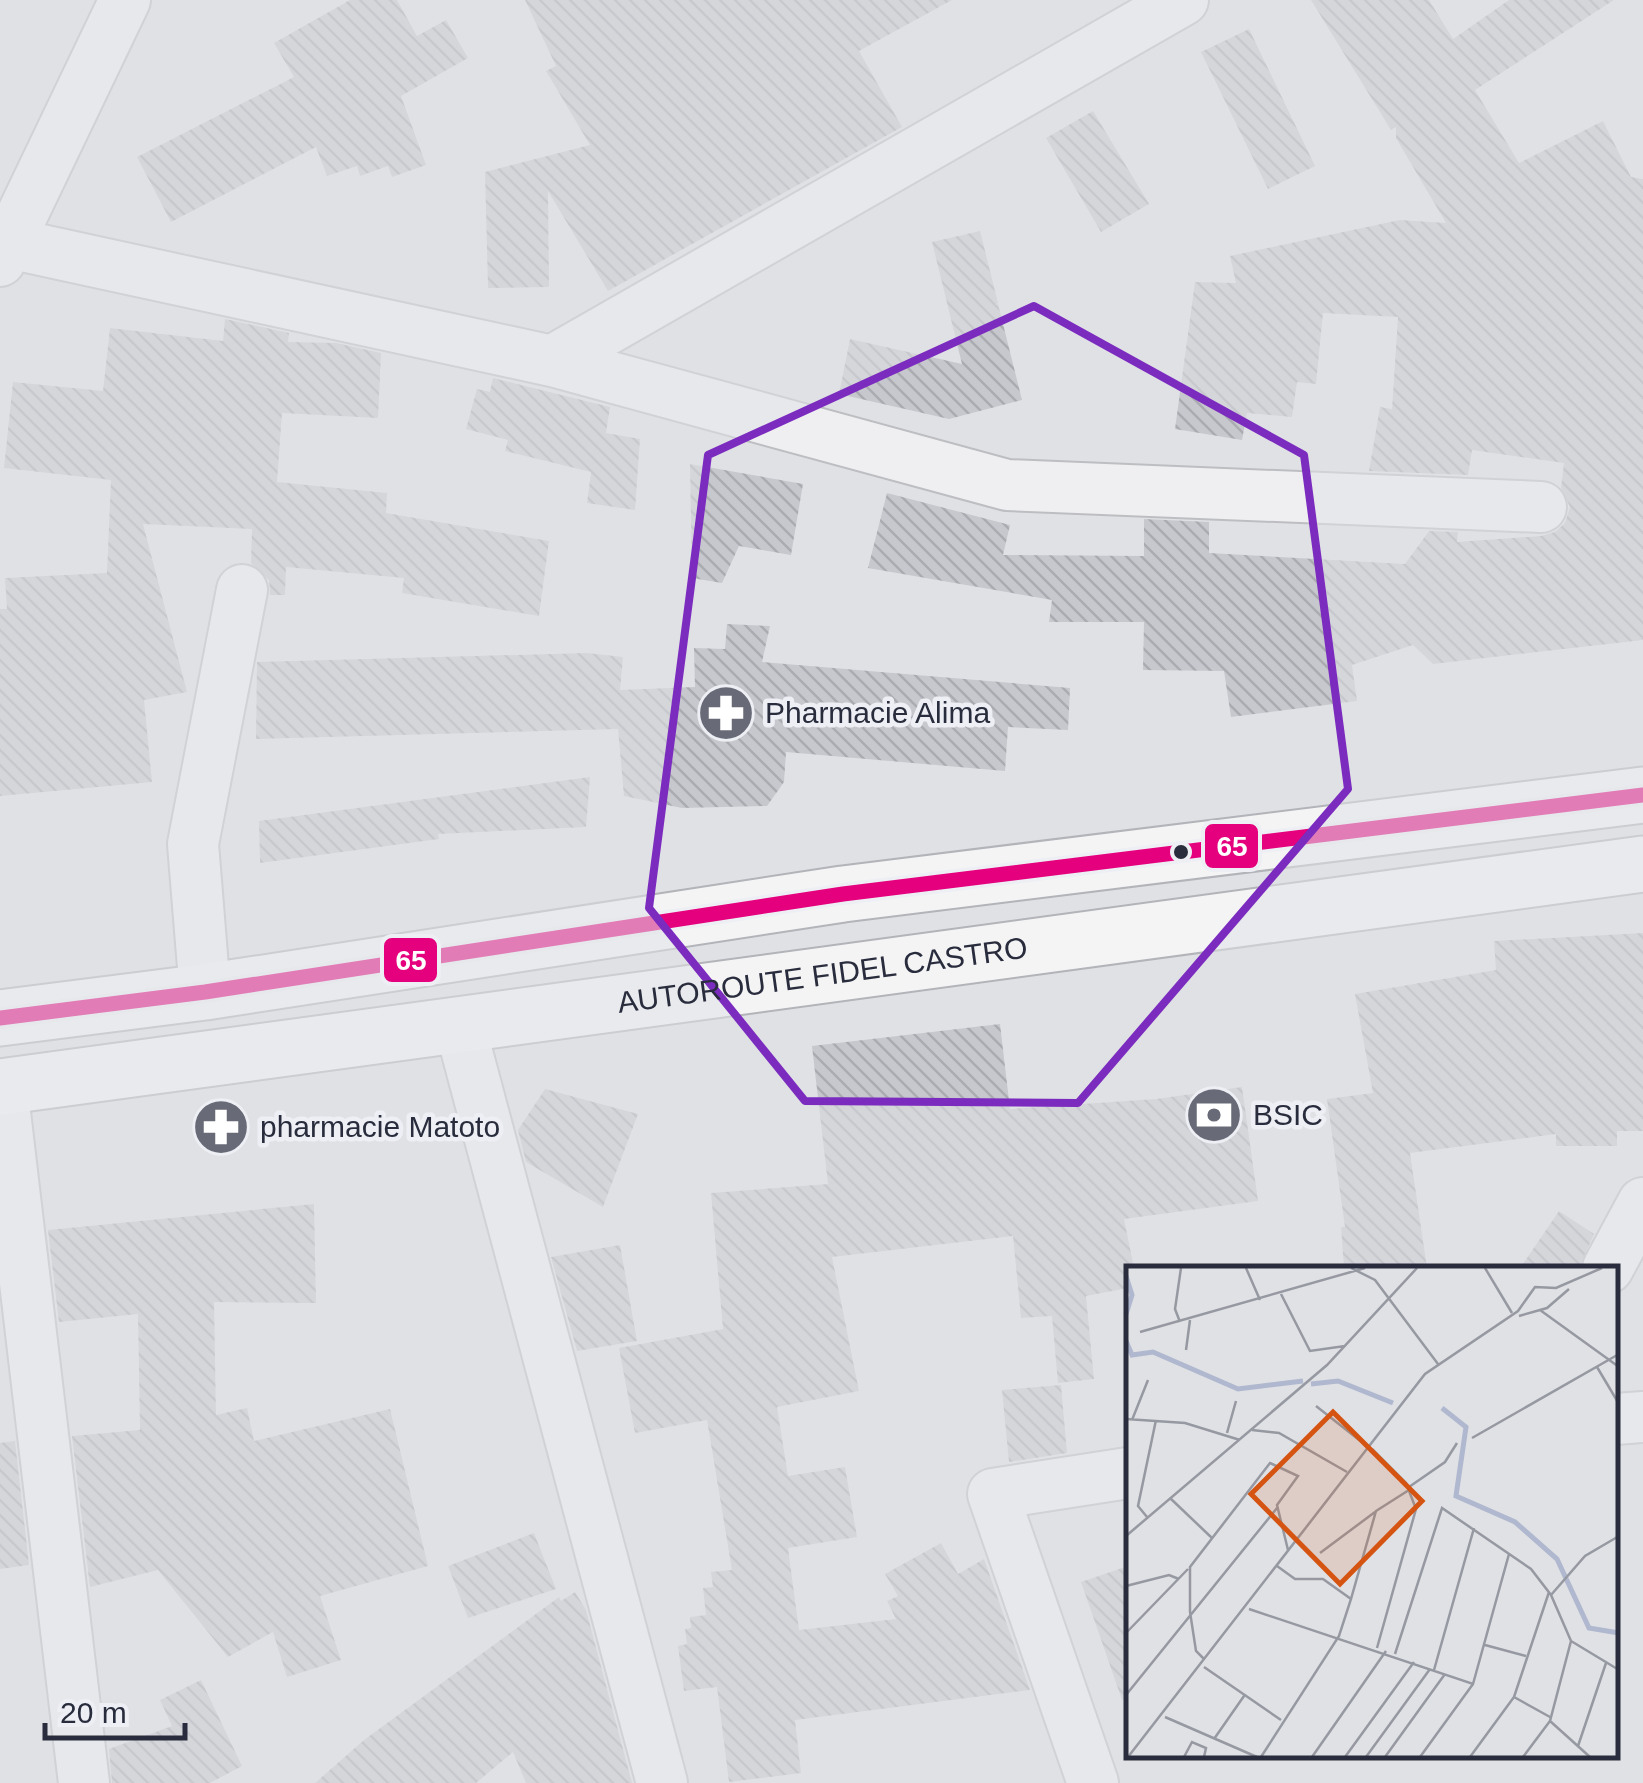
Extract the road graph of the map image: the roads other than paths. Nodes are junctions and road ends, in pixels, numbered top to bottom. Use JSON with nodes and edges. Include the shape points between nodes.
{"nodes":[{"id":1,"x":125,"y":0,"type":"edge"},
{"id":2,"x":1183,"y":0,"type":"edge"},
{"id":3,"x":4,"y":252,"type":"edge"},
{"id":4,"x":552,"y":361,"type":"junction"},
{"id":5,"x":1541,"y":507,"type":"dead end"},
{"id":6,"x":242,"y":590,"type":"dead end"},
{"id":7,"x":1643,"y":795,"type":"edge"},
{"id":8,"x":1643,"y":864,"type":"edge"},
{"id":9,"x":206,"y":992,"type":"junction"},
{"id":10,"x":0,"y":1018,"type":"edge"},
{"id":11,"x":460,"y":1026,"type":"junction"},
{"id":12,"x":1,"y":1087,"type":"edge"},
{"id":13,"x":1643,"y":1203,"type":"edge"},
{"id":14,"x":1609,"y":1266,"type":"edge"},
{"id":15,"x":1643,"y":1417,"type":"edge"},
{"id":16,"x":1618,"y":1419,"type":"edge"},
{"id":17,"x":1126,"y":1473,"type":"edge"},
{"id":18,"x":84,"y":1783,"type":"edge"},
{"id":19,"x":662,"y":1783,"type":"edge"},
{"id":20,"x":1094,"y":1783,"type":"edge"}],
"edges":[{"from":1,"to":3,"type":"street"},
{"from":2,"to":4,"type":"street"},
{"from":3,"to":4,"type":"street"},
{"from":4,"to":5,"type":"street","via":[[1006,485]]},
{"from":6,"to":9,"type":"street","via":[[193,844]]},
{"from":7,"to":9,"type":"highway","via":[[843,894]]},
{"from":8,"to":11,"type":"highway","name":"AUTOROUTE FIDEL CASTRO"},
{"from":9,"to":10,"type":"highway"},
{"from":11,"to":12,"type":"highway","name":"AUTOROUTE FIDEL CASTRO"},
{"from":11,"to":19,"type":"street"},
{"from":12,"to":18,"type":"street"},
{"from":13,"to":14,"type":"street"},
{"from":15,"to":16,"type":"street"},
{"from":17,"to":20,"type":"street","via":[[993,1494]]}]}
